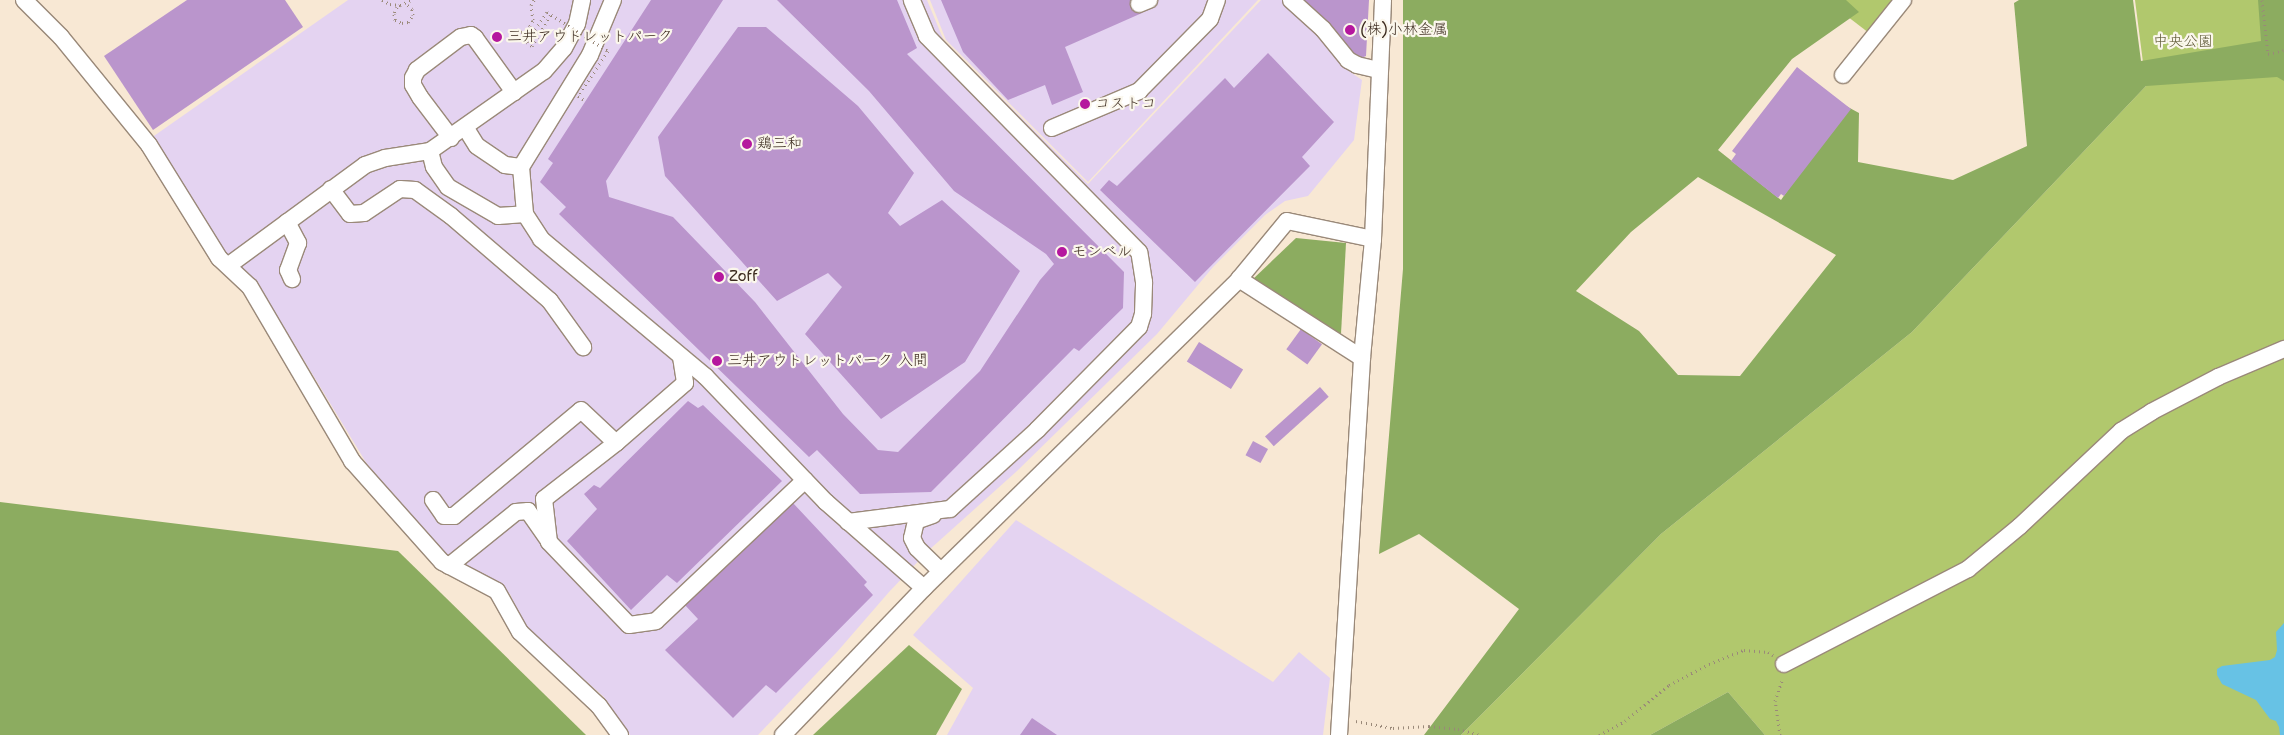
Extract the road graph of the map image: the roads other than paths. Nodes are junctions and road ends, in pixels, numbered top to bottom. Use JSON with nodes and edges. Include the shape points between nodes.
{"nodes":[{"id":1,"x":24,"y":0,"type":"edge"},
{"id":2,"x":582,"y":0,"type":"edge"},
{"id":3,"x":613,"y":0,"type":"edge"},
{"id":4,"x":912,"y":0,"type":"edge"},
{"id":5,"x":1217,"y":0,"type":"edge"},
{"id":6,"x":1291,"y":0,"type":"edge"},
{"id":7,"x":1383,"y":0,"type":"edge"},
{"id":8,"x":1903,"y":0,"type":"edge"},
{"id":9,"x":1379,"y":70,"type":"junction"},
{"id":10,"x":1843,"y":75,"type":"dead end"},
{"id":11,"x":514,"y":92,"type":"junction"},
{"id":12,"x":465,"y":127,"type":"junction"},
{"id":13,"x":1052,"y":128,"type":"dead end"},
{"id":14,"x":451,"y":138,"type":"junction"},
{"id":15,"x":430,"y":152,"type":"junction"},
{"id":16,"x":521,"y":167,"type":"junction"},
{"id":17,"x":331,"y":189,"type":"junction"},
{"id":18,"x":524,"y":214,"type":"junction"},
{"id":19,"x":287,"y":222,"type":"junction"},
{"id":20,"x":1373,"y":239,"type":"junction"},
{"id":21,"x":229,"y":265,"type":"junction"},
{"id":22,"x":292,"y":279,"type":"dead end"},
{"id":23,"x":1239,"y":279,"type":"junction"},
{"id":24,"x":583,"y":347,"type":"dead end"},
{"id":25,"x":2284,"y":349,"type":"edge"},
{"id":26,"x":681,"y":357,"type":"junction"},
{"id":27,"x":1362,"y":358,"type":"junction"},
{"id":28,"x":684,"y":383,"type":"junction"},
{"id":29,"x":721,"y":393,"type":"junction"},
{"id":30,"x":616,"y":443,"type":"junction"},
{"id":31,"x":805,"y":480,"type":"junction"},
{"id":32,"x":433,"y":500,"type":"dead end"},
{"id":33,"x":950,"y":509,"type":"junction"},
{"id":34,"x":848,"y":522,"type":"junction"},
{"id":35,"x":549,"y":542,"type":"junction"},
{"id":36,"x":449,"y":566,"type":"junction"},
{"id":37,"x":941,"y":571,"type":"junction"},
{"id":38,"x":924,"y":588,"type":"junction"},
{"id":39,"x":1784,"y":664,"type":"road end"},
{"id":40,"x":620,"y":735,"type":"edge"},
{"id":41,"x":783,"y":735,"type":"edge"},
{"id":42,"x":1339,"y":735,"type":"edge"}],
"edges":[{"from":1,"to":21,"type":"street","via":[[61,36],[148,146],[219,258]]},
{"from":2,"to":11,"type":"street","via":[[577,24],[564,48],[544,71]]},
{"from":3,"to":16,"type":"street","via":[[590,55]]},
{"from":4,"to":33,"type":"street","via":[[927,36],[1138,252],[1144,282],[1143,314],[1138,327],[1030,436]]},
{"from":5,"to":13,"type":"street","via":[[1210,19],[1139,91]]},
{"from":6,"to":9,"type":"street","via":[[1323,29],[1348,60]]},
{"from":7,"to":9,"type":"street"},
{"from":8,"to":10,"type":"street"},
{"from":9,"to":20,"type":"street"},
{"from":11,"to":12,"type":"street"},
{"from":11,"to":14,"type":"street","via":[[475,38],[471,35],[461,37],[417,70],[413,78],[420,97]]},
{"from":12,"to":14,"type":"street"},
{"from":12,"to":16,"type":"street","via":[[477,146],[506,165]]},
{"from":14,"to":15,"type":"street"},
{"from":15,"to":17,"type":"street","via":[[374,161]]},
{"from":15,"to":18,"type":"street","via":[[434,167],[448,187],[498,216]]},
{"from":16,"to":18,"type":"street"},
{"from":17,"to":19,"type":"street"},
{"from":17,"to":24,"type":"street","via":[[350,214],[364,213],[400,189],[415,190],[451,216],[550,301]]},
{"from":18,"to":26,"type":"street","via":[[541,239]]},
{"from":19,"to":21,"type":"street"},
{"from":19,"to":22,"type":"street","via":[[298,243],[288,270]]},
{"from":20,"to":23,"type":"street","via":[[1287,221]]},
{"from":20,"to":27,"type":"street"},
{"from":21,"to":36,"type":"street","via":[[250,287],[352,461]]},
{"from":23,"to":27,"type":"street"},
{"from":23,"to":37,"type":"street"},
{"from":25,"to":39,"type":"street","via":[[2218,377],[2121,431],[1991,553],[1968,569]]},
{"from":26,"to":28,"type":"street"},
{"from":26,"to":29,"type":"street"},
{"from":27,"to":42,"type":"street"},
{"from":28,"to":29,"type":"street"},
{"from":28,"to":30,"type":"street"},
{"from":29,"to":31,"type":"street"},
{"from":30,"to":32,"type":"street","via":[[582,410],[454,516],[444,516]]},
{"from":30,"to":35,"type":"street","via":[[544,499]]},
{"from":31,"to":34,"type":"street"},
{"from":31,"to":35,"type":"street","via":[[656,621],[628,624]]},
{"from":33,"to":34,"type":"street"},
{"from":33,"to":37,"type":"street","via":[[916,521],[912,538],[917,548]]},
{"from":34,"to":38,"type":"street"},
{"from":35,"to":36,"type":"street","via":[[528,511],[516,512]]},
{"from":36,"to":40,"type":"street","via":[[497,591],[520,632],[599,706]]},
{"from":37,"to":38,"type":"street"},
{"from":38,"to":41,"type":"street"}]}
